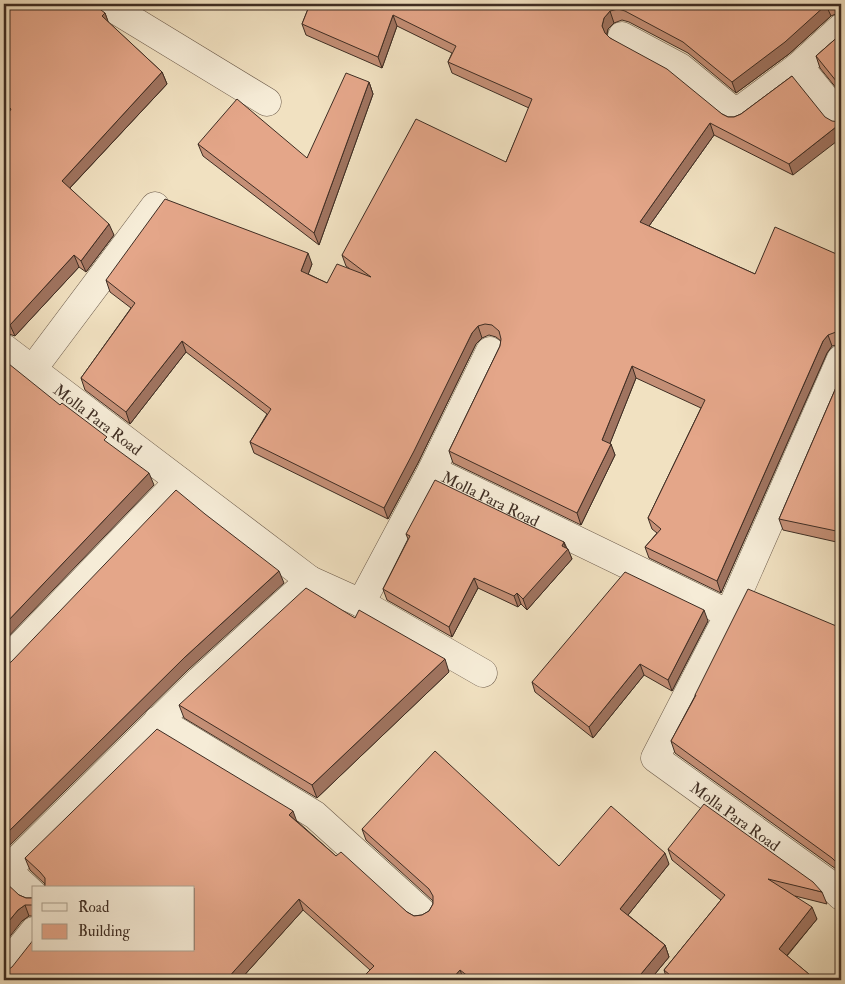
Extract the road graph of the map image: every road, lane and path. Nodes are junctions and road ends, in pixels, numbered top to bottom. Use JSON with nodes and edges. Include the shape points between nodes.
{"nodes":[{"id":1,"x":106,"y":4,"type":"edge"},
{"id":2,"x":841,"y":28,"type":"edge"},
{"id":3,"x":622,"y":36,"type":"dead end"},
{"id":4,"x":799,"y":66,"type":"junction"},
{"id":5,"x":266,"y":102,"type":"dead end"},
{"id":6,"x":841,"y":118,"type":"edge"},
{"id":7,"x":155,"y":206,"type":"dead end"},
{"id":8,"x":4,"y":348,"type":"edge"},
{"id":9,"x":490,"y":351,"type":"dead end"},
{"id":10,"x":841,"y":359,"type":"edge"},
{"id":11,"x":32,"y":370,"type":"junction"},
{"id":12,"x":432,"y":470,"type":"junction"},
{"id":13,"x":178,"y":481,"type":"junction"},
{"id":14,"x":310,"y":580,"type":"junction"},
{"id":15,"x":361,"y":603,"type":"junction"},
{"id":16,"x":729,"y":614,"type":"junction"},
{"id":17,"x":4,"y":663,"type":"edge"},
{"id":18,"x":483,"y":673,"type":"dead end"},
{"id":19,"x":158,"y":720,"type":"junction"},
{"id":20,"x":32,"y":893,"type":"edge"},
{"id":21,"x":841,"y":896,"type":"edge"},
{"id":22,"x":422,"y":912,"type":"dead end"},
{"id":23,"x":32,"y":933,"type":"edge"},
{"id":24,"x":4,"y":968,"type":"edge"}],
"edges":[{"from":1,"to":5,"type":"street"},
{"from":2,"to":4,"type":"street"},
{"from":3,"to":4,"type":"street","via":[[680,67],[736,112]]},
{"from":4,"to":6,"type":"street"},
{"from":7,"to":11,"type":"street"},
{"from":8,"to":11,"type":"street","name":"Molla Para Road"},
{"from":9,"to":12,"type":"street"},
{"from":10,"to":16,"type":"street"},
{"from":11,"to":13,"type":"street","name":"Molla Para Road"},
{"from":12,"to":15,"type":"street","name":"Molla Para Road"},
{"from":12,"to":16,"type":"street","name":"Molla Para Road"},
{"from":13,"to":14,"type":"street","name":"Molla Para Road"},
{"from":13,"to":17,"type":"street"},
{"from":14,"to":15,"type":"street","name":"Molla Para Road"},
{"from":14,"to":19,"type":"street"},
{"from":15,"to":18,"type":"street"},
{"from":16,"to":21,"type":"street","name":"Molla Para Road","via":[[655,758],[827,882]]},
{"from":19,"to":20,"type":"street","via":[[8,870]]},
{"from":19,"to":22,"type":"street","via":[[315,815]]},
{"from":23,"to":24,"type":"street"}]}
